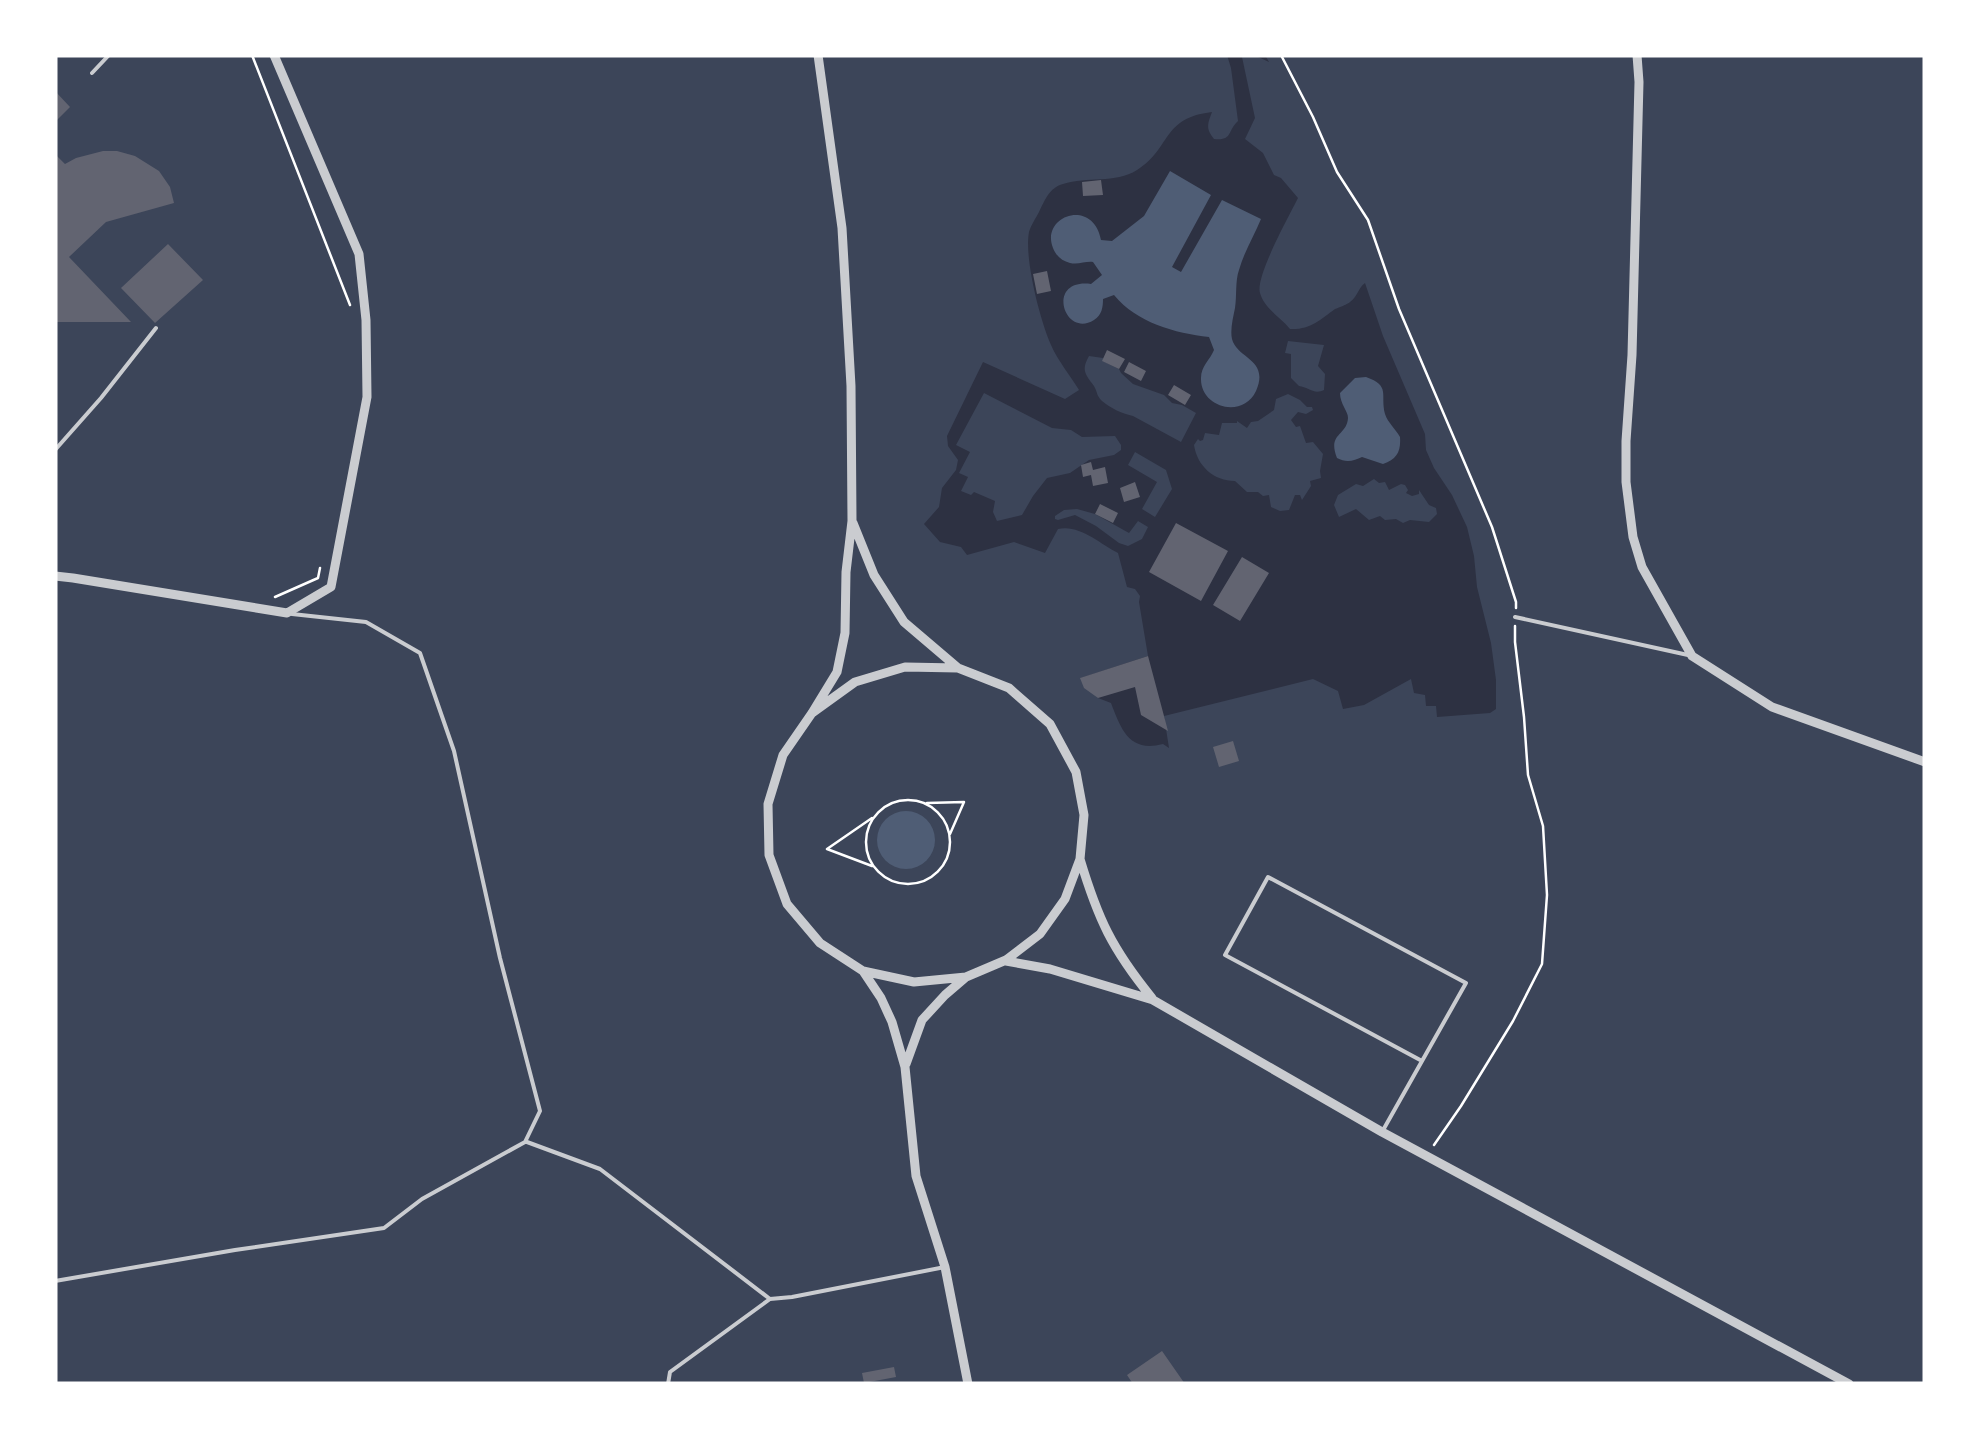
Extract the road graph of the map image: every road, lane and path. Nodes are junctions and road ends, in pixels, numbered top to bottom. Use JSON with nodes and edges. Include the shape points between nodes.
{"nodes":[{"id":1,"x":109,"y":55,"type":"edge"},
{"id":2,"x":252,"y":55,"type":"edge"},
{"id":3,"x":274,"y":55,"type":"edge"},
{"id":4,"x":818,"y":55,"type":"edge"},
{"id":5,"x":1281,"y":55,"type":"edge"},
{"id":6,"x":1636,"y":55,"type":"edge"},
{"id":7,"x":92,"y":74,"type":"dead end"},
{"id":8,"x":350,"y":304,"type":"dead end"},
{"id":9,"x":156,"y":328,"type":"dead end"},
{"id":10,"x":55,"y":450,"type":"edge"},
{"id":11,"x":852,"y":521,"type":"junction"},
{"id":12,"x":320,"y":566,"type":"dead end"},
{"id":13,"x":55,"y":576,"type":"edge"},
{"id":14,"x":272,"y":598,"type":"dead end"},
{"id":15,"x":287,"y":613,"type":"junction"},
{"id":16,"x":1515,"y":617,"type":"junction"},
{"id":17,"x":1692,"y":656,"type":"junction"},
{"id":18,"x":958,"y":668,"type":"junction"},
{"id":19,"x":812,"y":712,"type":"junction"},
{"id":20,"x":1925,"y":762,"type":"edge"},
{"id":21,"x":923,"y":802,"type":"junction"},
{"id":22,"x":874,"y":818,"type":"junction"},
{"id":23,"x":950,"y":835,"type":"junction"},
{"id":24,"x":1080,"y":859,"type":"junction"},
{"id":25,"x":874,"y":867,"type":"junction"},
{"id":26,"x":1006,"y":960,"type":"junction"},
{"id":27,"x":863,"y":970,"type":"junction"},
{"id":28,"x":966,"y":977,"type":"junction"},
{"id":29,"x":1153,"y":1000,"type":"junction"},
{"id":30,"x":1422,"y":1061,"type":"junction"},
{"id":31,"x":905,"y":1066,"type":"junction"},
{"id":32,"x":1382,"y":1132,"type":"junction"},
{"id":33,"x":525,"y":1142,"type":"junction"},
{"id":34,"x":1427,"y":1156,"type":"junction"},
{"id":35,"x":945,"y":1268,"type":"junction"},
{"id":36,"x":55,"y":1281,"type":"edge"},
{"id":37,"x":770,"y":1299,"type":"junction"},
{"id":38,"x":668,"y":1384,"type":"edge"},
{"id":39,"x":968,"y":1384,"type":"edge"},
{"id":40,"x":1849,"y":1384,"type":"edge"}],
"edges":[{"from":1,"to":7,"type":"lane"},
{"from":2,"to":8,"type":"path"},
{"from":3,"to":15,"type":"street","via":[[360,254],[366,320],[367,396],[331,587]]},
{"from":4,"to":11,"type":"street","via":[[842,228]]},
{"from":5,"to":16,"type":"path","via":[[1337,172],[1368,220],[1492,527]]},
{"from":6,"to":17,"type":"street","via":[[1626,482],[1642,567]]},
{"from":9,"to":10,"type":"lane"},
{"from":11,"to":18,"type":"street","via":[[904,622]]},
{"from":11,"to":19,"type":"street","via":[[845,632],[836,672]]},
{"from":12,"to":14,"type":"path","via":[[318,578]]},
{"from":13,"to":15,"type":"street"},
{"from":15,"to":33,"type":"lane","via":[[366,622],[420,653],[454,751],[540,1111]]},
{"from":16,"to":17,"type":"lane"},
{"from":16,"to":34,"type":"path","via":[[1528,775],[1542,826],[1542,964]]},
{"from":17,"to":20,"type":"street","via":[[1772,707]]},
{"from":18,"to":19,"type":"street","via":[[905,667],[855,682]]},
{"from":18,"to":24,"type":"street","via":[[1009,688],[1050,724],[1076,772],[1084,816]]},
{"from":19,"to":27,"type":"street","via":[[782,755],[768,804],[769,856],[787,904],[820,943]]},
{"from":21,"to":22,"type":"path","via":[[901,800]]},
{"from":21,"to":23,"type":"path"},
{"from":21,"to":23,"type":"path","via":[[964,802]]},
{"from":22,"to":25,"type":"path","via":[[866,843]]},
{"from":22,"to":25,"type":"path","via":[[828,849]]},
{"from":23,"to":25,"type":"path","via":[[942,866],[922,881],[896,882]]},
{"from":24,"to":26,"type":"street","via":[[1065,899],[1040,934]]},
{"from":24,"to":29,"type":"street","via":[[1108,936]]},
{"from":26,"to":28,"type":"street"},
{"from":26,"to":29,"type":"street"},
{"from":27,"to":28,"type":"street","via":[[914,982]]},
{"from":27,"to":31,"type":"street","via":[[892,1022]]},
{"from":28,"to":31,"type":"street","via":[[922,1020]]},
{"from":29,"to":32,"type":"street"},
{"from":30,"to":30,"type":"lane","via":[[1466,983],[1268,876],[1225,955]]},
{"from":30,"to":32,"type":"lane"},
{"from":31,"to":35,"type":"street","via":[[916,1176]]},
{"from":32,"to":34,"type":"street"},
{"from":33,"to":36,"type":"lane","via":[[384,1228]]},
{"from":33,"to":37,"type":"lane","via":[[600,1169]]},
{"from":34,"to":40,"type":"street"},
{"from":35,"to":37,"type":"lane"},
{"from":35,"to":39,"type":"street"},
{"from":37,"to":38,"type":"lane","via":[[670,1372]]}]}
